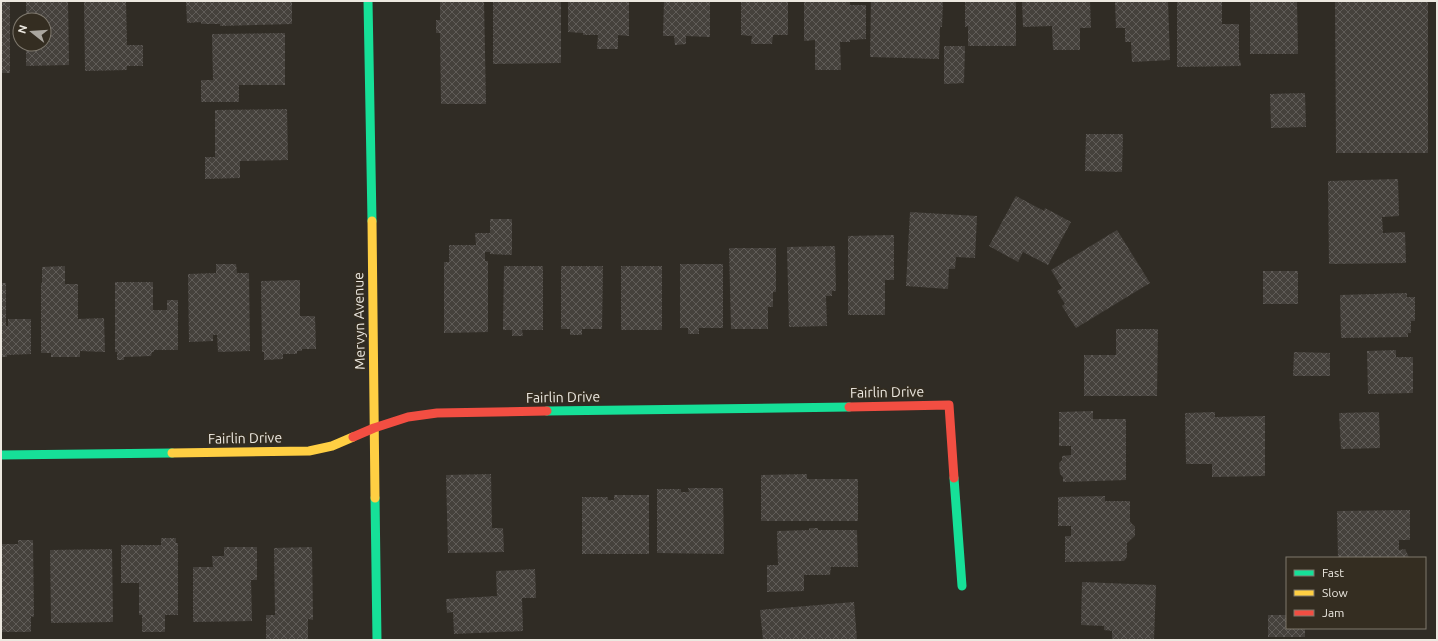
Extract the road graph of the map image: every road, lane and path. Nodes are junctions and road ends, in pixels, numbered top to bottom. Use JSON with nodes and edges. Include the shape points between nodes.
{"nodes":[{"id":1,"x":368,"y":1,"type":"edge"},
{"id":2,"x":374,"y":428,"type":"junction"},
{"id":3,"x":1,"y":455,"type":"edge"},
{"id":4,"x":962,"y":586,"type":"dead end"},
{"id":5,"x":377,"y":640,"type":"edge"}],
"edges":[{"from":1,"to":2,"type":"street","name":"Mervyn Avenue"},
{"from":2,"to":3,"type":"street","name":"Fairlin Drive","via":[[332,446],[309,451]]},
{"from":2,"to":4,"type":"street","name":"Fairlin Drive","via":[[408,417],[437,413],[949,405]]},
{"from":2,"to":5,"type":"street","name":"Mervyn Avenue"}]}
